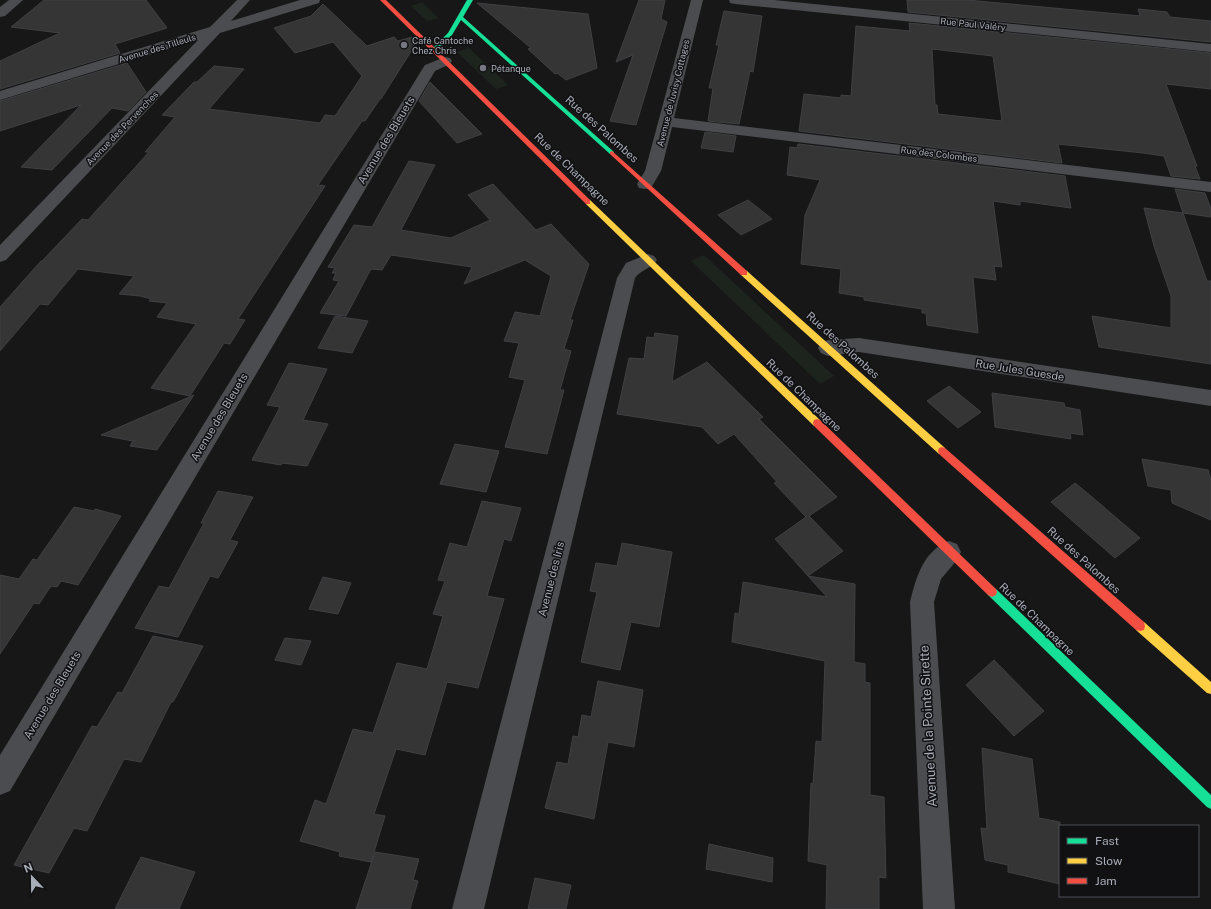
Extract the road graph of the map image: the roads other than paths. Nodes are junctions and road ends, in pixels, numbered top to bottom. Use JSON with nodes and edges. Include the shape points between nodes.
{"nodes":[{"id":1,"x":17,"y":0,"type":"edge"},
{"id":2,"x":244,"y":0,"type":"edge"},
{"id":3,"x":314,"y":0,"type":"edge"},
{"id":4,"x":383,"y":0,"type":"edge"},
{"id":5,"x":470,"y":0,"type":"edge"},
{"id":6,"x":697,"y":0,"type":"edge"},
{"id":7,"x":735,"y":0,"type":"edge"},
{"id":8,"x":0,"y":13,"type":"edge"},
{"id":9,"x":460,"y":17,"type":"junction"},
{"id":10,"x":214,"y":31,"type":"junction"},
{"id":11,"x":1211,"y":48,"type":"edge"},
{"id":12,"x":440,"y":56,"type":"junction"},
{"id":13,"x":0,"y":96,"type":"edge"},
{"id":14,"x":666,"y":122,"type":"junction"},
{"id":15,"x":645,"y":184,"type":"junction"},
{"id":16,"x":1211,"y":187,"type":"edge"},
{"id":17,"x":0,"y":256,"type":"edge"},
{"id":18,"x":648,"y":260,"type":"junction"},
{"id":19,"x":828,"y":348,"type":"junction"},
{"id":20,"x":1211,"y":398,"type":"edge"},
{"id":21,"x":949,"y":552,"type":"junction"},
{"id":22,"x":1211,"y":689,"type":"edge"},
{"id":23,"x":0,"y":781,"type":"edge"},
{"id":24,"x":1211,"y":803,"type":"edge"},
{"id":25,"x":468,"y":909,"type":"edge"},
{"id":26,"x":938,"y":909,"type":"edge"}],
"edges":[{"from":1,"to":8,"type":"street"},
{"from":2,"to":10,"type":"street","name":"Avenue des Pervenches"},
{"from":3,"to":10,"type":"street","name":"Avenue des Tilleuls"},
{"from":4,"to":12,"type":"street","name":"Rue de Champagne"},
{"from":5,"to":9,"type":"street"},
{"from":6,"to":14,"type":"street","name":"Avenue de Juvisy Cottages"},
{"from":7,"to":11,"type":"street","name":"Rue Paul Valéry"},
{"from":9,"to":12,"type":"street","via":[[442,45]]},
{"from":9,"to":15,"type":"street","name":"Rue des Palombes"},
{"from":10,"to":13,"type":"street","name":"Avenue des Tilleuls"},
{"from":10,"to":17,"type":"street","name":"Avenue des Pervenches"},
{"from":12,"to":18,"type":"street","name":"Rue de Champagne"},
{"from":12,"to":23,"type":"street","name":"Avenue des Bleuets","via":[[430,68]]},
{"from":14,"to":15,"type":"street","name":"Avenue de Juvisy Cottages","via":[[653,171]]},
{"from":14,"to":16,"type":"street","name":"Rue des Colombes"},
{"from":15,"to":19,"type":"street","name":"Rue des Palombes"},
{"from":18,"to":21,"type":"street","name":"Rue de Champagne"},
{"from":18,"to":25,"type":"street","name":"Avenue des Iris","via":[[632,268],[626,278]]},
{"from":19,"to":20,"type":"street","name":"Rue Jules Guesde","via":[[859,345]]},
{"from":19,"to":22,"type":"street","name":"Rue des Palombes"},
{"from":21,"to":24,"type":"street","name":"Rue de Champagne"},
{"from":21,"to":26,"type":"street","name":"Avenue de la Pointe Sirette","via":[[930,573],[922,602]]}]}
